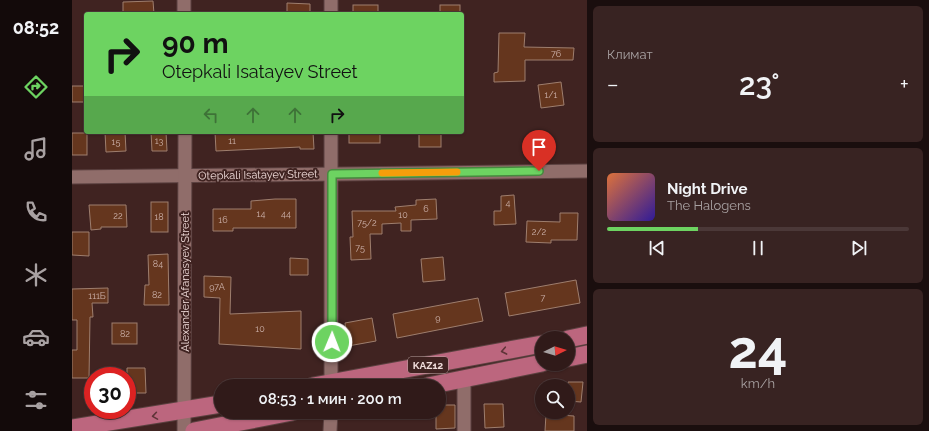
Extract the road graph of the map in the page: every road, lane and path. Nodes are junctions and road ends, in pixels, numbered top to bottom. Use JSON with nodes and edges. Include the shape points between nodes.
{"nodes":[{"id":1,"x":184,"y":0,"type":"edge"},
{"id":2,"x":331,"y":0,"type":"edge"},
{"id":3,"x":184,"y":12,"type":"edge"},
{"id":4,"x":331,"y":12,"type":"edge"},
{"id":5,"x":184,"y":134,"type":"edge"},
{"id":6,"x":332,"y":134,"type":"edge"},
{"id":7,"x":587,"y":171,"type":"edge"},
{"id":8,"x":332,"y":174,"type":"junction"},
{"id":9,"x":185,"y":176,"type":"junction"},
{"id":10,"x":72,"y":177,"type":"edge"},
{"id":11,"x":587,"y":335,"type":"edge"},
{"id":12,"x":575,"y":338,"type":"edge"},
{"id":13,"x":535,"y":345,"type":"edge"},
{"id":14,"x":587,"y":354,"type":"edge"},
{"id":15,"x":575,"y":357,"type":"edge"},
{"id":16,"x":535,"y":364,"type":"edge"},
{"id":17,"x":331,"y":379,"type":"edge"},
{"id":18,"x":357,"y":379,"type":"edge"},
{"id":19,"x":464,"y":379,"type":"junction"},
{"id":20,"x":446,"y":382,"type":"edge"},
{"id":21,"x":214,"y":405,"type":"edge"},
{"id":22,"x":186,"y":411,"type":"junction"},
{"id":23,"x":256,"y":419,"type":"edge"},
{"id":24,"x":331,"y":419,"type":"edge"},
{"id":25,"x":72,"y":428,"type":"edge"},
{"id":26,"x":98,"y":428,"type":"edge"},
{"id":27,"x":184,"y":431,"type":"edge"},
{"id":28,"x":194,"y":431,"type":"edge"},
{"id":29,"x":330,"y":431,"type":"edge"},
{"id":30,"x":464,"y":431,"type":"edge"}],
"edges":[{"from":1,"to":3,"type":"street"},
{"from":2,"to":4,"type":"street"},
{"from":5,"to":9,"type":"street","name":"Alexander Afanasyev Street"},
{"from":6,"to":8,"type":"street"},
{"from":7,"to":8,"type":"street","name":"Otepkali Isatayev Street"},
{"from":8,"to":9,"type":"street","name":"Otepkali Isatayev Street"},
{"from":8,"to":17,"type":"street"},
{"from":9,"to":10,"type":"street","name":"Otepkali Isatayev Street"},
{"from":9,"to":22,"type":"street","name":"Alexander Afanasyev Street"},
{"from":11,"to":12,"type":"main road"},
{"from":13,"to":18,"type":"main road","number":"KAZ12","one_way":true},
{"from":14,"to":15,"type":"main road"},
{"from":16,"to":19,"type":"main road","number":"KAZ12"},
{"from":19,"to":20,"type":"main road","number":"KAZ12"},
{"from":19,"to":30,"type":"street"},
{"from":21,"to":22,"type":"main road"},
{"from":22,"to":26,"type":"main road","one_way":true},
{"from":22,"to":27,"type":"street","name":"Alexander Afanasyev Street"},
{"from":23,"to":28,"type":"main road"},
{"from":24,"to":29,"type":"street"},
{"from":25,"to":26,"type":"main road"}]}
